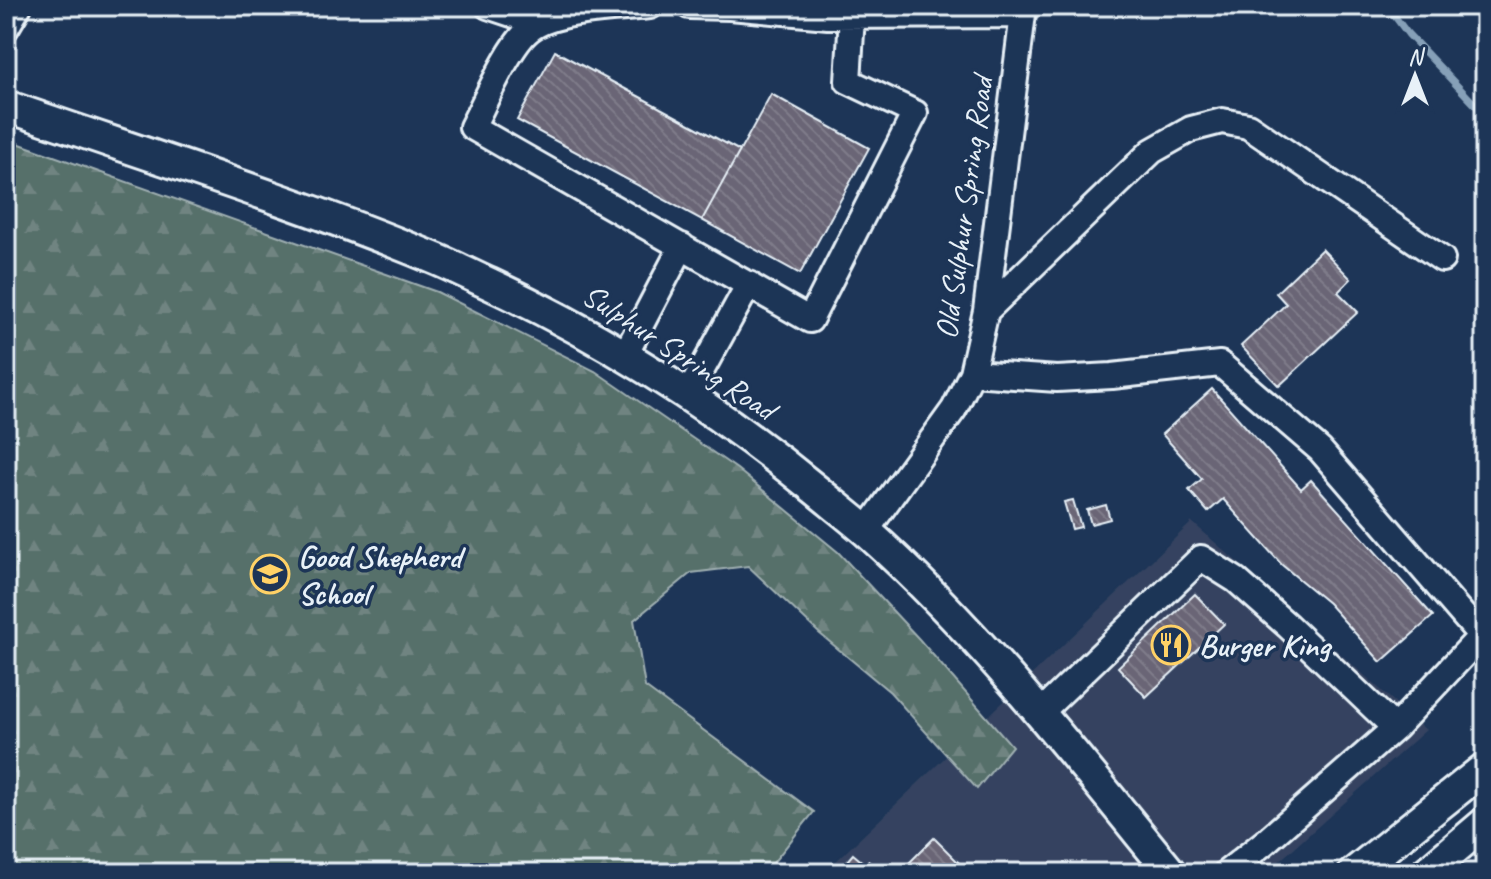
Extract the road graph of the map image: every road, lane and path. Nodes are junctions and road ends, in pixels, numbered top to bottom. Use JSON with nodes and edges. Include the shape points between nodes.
{"nodes":[{"id":1,"x":19,"y":6,"type":"edge"},
{"id":2,"x":488,"y":6,"type":"edge"},
{"id":3,"x":650,"y":6,"type":"edge"},
{"id":4,"x":689,"y":6,"type":"edge"},
{"id":5,"x":1023,"y":10,"type":"edge"},
{"id":6,"x":852,"y":16,"type":"junction"},
{"id":7,"x":539,"y":23,"type":"junction"},
{"id":8,"x":6,"y":28,"type":"edge"},
{"id":9,"x":6,"y":106,"type":"edge"},
{"id":10,"x":682,"y":246,"type":"junction"},
{"id":11,"x":1442,"y":259,"type":"dead end"},
{"id":12,"x":749,"y":284,"type":"junction"},
{"id":13,"x":986,"y":311,"type":"junction"},
{"id":14,"x":625,"y":355,"type":"junction"},
{"id":15,"x":972,"y":373,"type":"junction"},
{"id":16,"x":688,"y":395,"type":"junction"},
{"id":17,"x":866,"y":531,"type":"junction"},
{"id":18,"x":1040,"y":713,"type":"junction"},
{"id":19,"x":1395,"y":728,"type":"junction"},
{"id":20,"x":1485,"y":768,"type":"edge"},
{"id":21,"x":1485,"y":823,"type":"edge"},
{"id":22,"x":1171,"y":873,"type":"edge"},
{"id":23,"x":1226,"y":873,"type":"edge"},
{"id":24,"x":1354,"y":873,"type":"edge"},
{"id":25,"x":1426,"y":873,"type":"edge"}],
"edges":[{"from":1,"to":8,"type":"street"},
{"from":2,"to":7,"type":"street"},
{"from":3,"to":7,"type":"street"},
{"from":4,"to":6,"type":"street"},
{"from":5,"to":6,"type":"street"},
{"from":5,"to":13,"type":"street","name":"Old Sulphur Spring Road"},
{"from":6,"to":12,"type":"street","via":[[848,81],[915,113],[810,320]]},
{"from":7,"to":10,"type":"street","via":[[514,46],[472,127]]},
{"from":9,"to":14,"type":"main road","name":"Sulphur Spring Road","via":[[433,258],[542,308]]},
{"from":10,"to":12,"type":"street"},
{"from":10,"to":14,"type":"street"},
{"from":11,"to":13,"type":"street","via":[[1248,126],[1222,121],[1191,129],[1152,151]]},
{"from":12,"to":16,"type":"street"},
{"from":13,"to":15,"type":"street","name":"Old Sulphur Spring Road"},
{"from":14,"to":16,"type":"main road","name":"Sulphur Spring Road"},
{"from":15,"to":17,"type":"street","name":"Old Sulphur Spring Road","via":[[954,409]]},
{"from":15,"to":19,"type":"street","via":[[1057,379],[1220,364],[1320,450],[1481,636]]},
{"from":16,"to":17,"type":"main road","name":"Sulphur Spring Road"},
{"from":17,"to":18,"type":"main road","name":"Sulphur Spring Road"},
{"from":18,"to":19,"type":"street","via":[[1201,558],[1236,580]]},
{"from":18,"to":22,"type":"main road","name":"Sulphur Spring Road"},
{"from":19,"to":23,"type":"street"},
{"from":20,"to":24,"type":"main road"},
{"from":21,"to":25,"type":"main road"}]}
